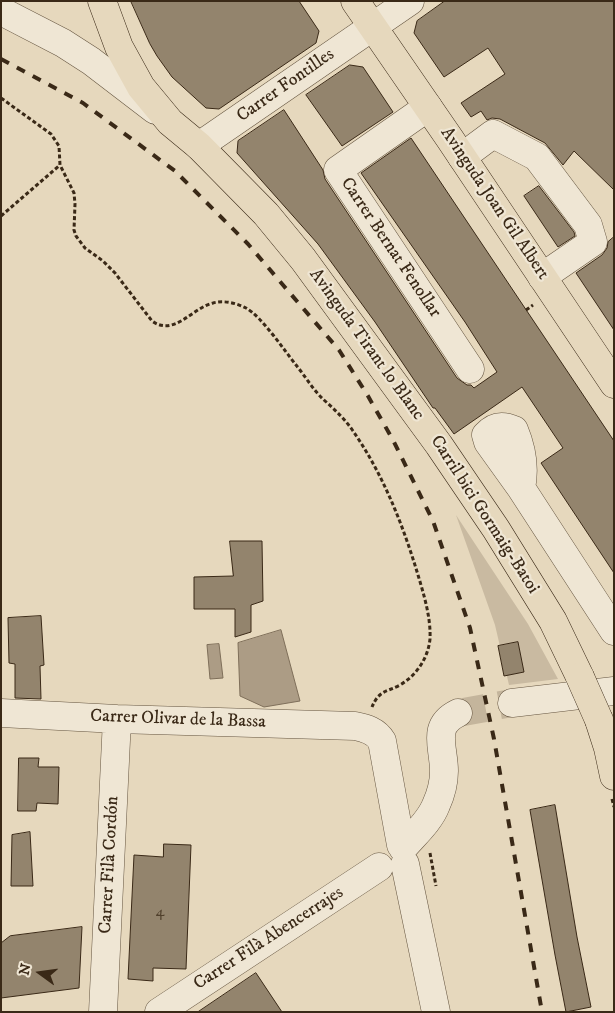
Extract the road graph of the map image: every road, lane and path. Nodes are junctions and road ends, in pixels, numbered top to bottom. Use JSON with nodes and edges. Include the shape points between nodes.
{"nodes":[{"id":1,"x":102,"y":1,"type":"edge"},
{"id":2,"x":355,"y":1,"type":"edge"},
{"id":3,"x":410,"y":1,"type":"edge"},
{"id":4,"x":1,"y":11,"type":"edge"},
{"id":5,"x":372,"y":26,"type":"junction"},
{"id":6,"x":1,"y":98,"type":"edge"},
{"id":7,"x":428,"y":107,"type":"junction"},
{"id":8,"x":170,"y":122,"type":"junction"},
{"id":9,"x":199,"y":146,"type":"junction"},
{"id":10,"x":462,"y":157,"type":"junction"},
{"id":11,"x":60,"y":165,"type":"junction"},
{"id":12,"x":1,"y":216,"type":"edge"},
{"id":13,"x":542,"y":277,"type":"junction"},
{"id":14,"x":470,"y":369,"type":"dead end"},
{"id":15,"x":611,"y":374,"type":"edge"},
{"id":16,"x":521,"y":488,"type":"dead end"},
{"id":17,"x":614,"y":631,"type":"edge"},
{"id":18,"x":614,"y":691,"type":"edge"},
{"id":19,"x":512,"y":704,"type":"tunnel mouth"},
{"id":20,"x":1,"y":712,"type":"edge"},
{"id":21,"x":458,"y":713,"type":"tunnel mouth"},
{"id":22,"x":117,"y":719,"type":"junction"},
{"id":23,"x":360,"y":727,"type":"junction"},
{"id":24,"x":614,"y":776,"type":"edge"},
{"id":25,"x":397,"y":856,"type":"junction"},
{"id":26,"x":103,"y":1012,"type":"edge"},
{"id":27,"x":159,"y":1012,"type":"edge"},
{"id":28,"x":436,"y":1012,"type":"edge"}],
"edges":[{"from":1,"to":8,"type":"main road","via":[[130,69]]},
{"from":2,"to":5,"type":"main road","name":"Avinguda Joan Gil Albert"},
{"from":3,"to":5,"type":"street","name":"Carrer Fontilles"},
{"from":4,"to":8,"type":"street","name":"Avinguda Tirant lo Blanc","via":[[91,61]]},
{"from":5,"to":7,"type":"main road","name":"Avinguda Joan Gil Albert"},
{"from":5,"to":9,"type":"street","name":"Carrer Fontilles"},
{"from":6,"to":11,"type":"path","via":[[51,134],[59,146]]},
{"from":7,"to":10,"type":"main road","name":"Avinguda Joan Gil Albert"},
{"from":7,"to":14,"type":"street","name":"Carrer Bernat Fenollar","via":[[338,170]]},
{"from":8,"to":9,"type":"main road","name":"Avinguda Tirant lo Blanc"},
{"from":9,"to":24,"type":"main road","name":"Avinguda Tirant lo Blanc","bridge":true,"via":[[266,214],[303,259],[496,530],[553,620],[599,720]]},
{"from":10,"to":13,"type":"main road","name":"Avinguda Joan Gil Albert"},
{"from":10,"to":13,"type":"street","via":[[493,134],[537,156],[588,225],[593,242]]},
{"from":11,"to":12,"type":"path"},
{"from":11,"to":23,"type":"path","via":[[74,193],[76,236],[115,273],[152,321],[158,326],[172,325],[212,303],[231,303],[247,309],[343,418],[368,455],[393,505],[411,553],[428,614],[430,638],[418,672],[381,693]]},
{"from":13,"to":15,"type":"main road","name":"Avinguda Joan Gil Albert"},
{"from":16,"to":17,"type":"street"},
{"from":18,"to":19,"type":"street"},
{"from":20,"to":22,"type":"street","name":"Carrer Olivar de la Bassa"},
{"from":21,"to":25,"type":"street","via":[[442,727],[444,771],[436,807]]},
{"from":22,"to":23,"type":"street","name":"Carrer Olivar de la Bassa"},
{"from":22,"to":26,"type":"street","name":"Carrer Filà Cordón"},
{"from":23,"to":25,"type":"street","via":[[379,736],[382,741]]},
{"from":25,"to":27,"type":"street","name":"Carrer Filà Abencerrajes"},
{"from":25,"to":28,"type":"street"}]}
